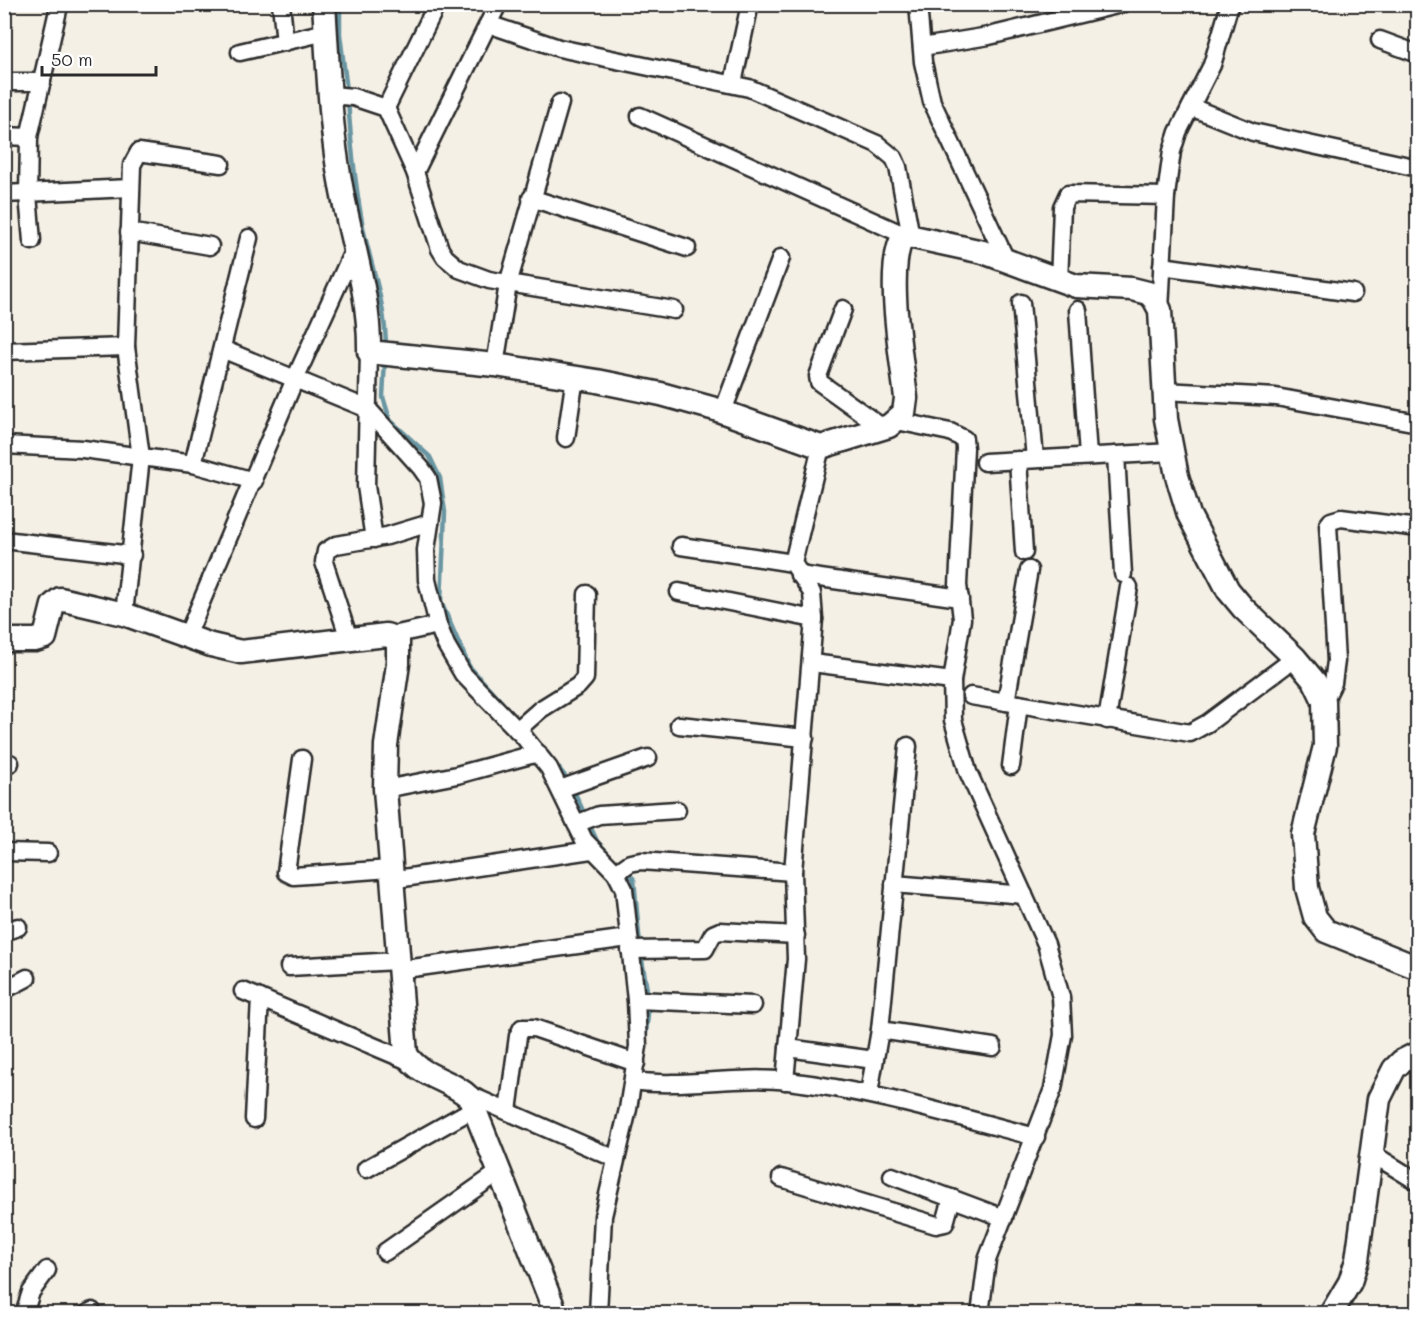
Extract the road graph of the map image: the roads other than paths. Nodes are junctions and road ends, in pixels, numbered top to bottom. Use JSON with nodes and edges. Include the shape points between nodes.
{"nodes":[{"id":1,"x":280,"y":4,"type":"edge"},
{"id":2,"x":324,"y":4,"type":"edge"},
{"id":3,"x":437,"y":4,"type":"edge"},
{"id":4,"x":498,"y":4,"type":"edge"},
{"id":5,"x":750,"y":4,"type":"edge"},
{"id":6,"x":918,"y":4,"type":"edge"},
{"id":7,"x":1121,"y":4,"type":"edge"},
{"id":8,"x":1230,"y":4,"type":"edge"},
{"id":9,"x":59,"y":6,"type":"edge"},
{"id":10,"x":488,"y":24,"type":"junction"},
{"id":11,"x":326,"y":32,"type":"junction"},
{"id":12,"x":1380,"y":40,"type":"dead end"},
{"id":13,"x":285,"y":42,"type":"junction"},
{"id":14,"x":922,"y":47,"type":"junction"},
{"id":15,"x":240,"y":52,"type":"dead end"},
{"id":16,"x":1418,"y":54,"type":"edge"},
{"id":17,"x":4,"y":82,"type":"edge"},
{"id":18,"x":42,"y":82,"type":"junction"},
{"id":19,"x":733,"y":83,"type":"junction"},
{"id":20,"x":341,"y":96,"type":"junction"},
{"id":21,"x":560,"y":103,"type":"dead end"},
{"id":22,"x":1191,"y":107,"type":"junction"},
{"id":23,"x":386,"y":108,"type":"junction"},
{"id":24,"x":640,"y":116,"type":"dead end"},
{"id":25,"x":4,"y":136,"type":"edge"},
{"id":26,"x":30,"y":137,"type":"junction"},
{"id":27,"x":221,"y":164,"type":"dead end"},
{"id":28,"x":1418,"y":168,"type":"edge"},
{"id":29,"x":415,"y":172,"type":"junction"},
{"id":30,"x":130,"y":188,"type":"junction"},
{"id":31,"x":4,"y":194,"type":"edge"},
{"id":32,"x":28,"y":195,"type":"junction"},
{"id":33,"x":1166,"y":196,"type":"junction"},
{"id":34,"x":531,"y":198,"type":"junction"},
{"id":35,"x":129,"y":232,"type":"junction"},
{"id":36,"x":908,"y":236,"type":"junction"},
{"id":37,"x":249,"y":238,"type":"dead end"},
{"id":38,"x":32,"y":241,"type":"dead end"},
{"id":39,"x":210,"y":246,"type":"dead end"},
{"id":40,"x":687,"y":248,"type":"dead end"},
{"id":41,"x":354,"y":249,"type":"junction"},
{"id":42,"x":781,"y":258,"type":"dead end"},
{"id":43,"x":1005,"y":260,"type":"junction"},
{"id":44,"x":1162,"y":266,"type":"junction"},
{"id":45,"x":1059,"y":282,"type":"junction"},
{"id":46,"x":508,"y":284,"type":"junction"},
{"id":47,"x":1353,"y":293,"type":"dead end"},
{"id":48,"x":1021,"y":303,"type":"dead end"},
{"id":49,"x":843,"y":309,"type":"dead end"},
{"id":50,"x":674,"y":310,"type":"dead end"},
{"id":51,"x":1078,"y":310,"type":"dead end"},
{"id":52,"x":1160,"y":310,"type":"junction"},
{"id":53,"x":126,"y":347,"type":"junction"},
{"id":54,"x":222,"y":350,"type":"junction"},
{"id":55,"x":4,"y":351,"type":"edge"},
{"id":56,"x":379,"y":352,"type":"junction"},
{"id":57,"x":495,"y":365,"type":"junction"},
{"id":58,"x":575,"y":377,"type":"junction"},
{"id":59,"x":295,"y":380,"type":"junction"},
{"id":60,"x":1164,"y":391,"type":"junction"},
{"id":61,"x":368,"y":409,"type":"junction"},
{"id":62,"x":723,"y":411,"type":"junction"},
{"id":63,"x":1418,"y":423,"type":"edge"},
{"id":64,"x":890,"y":425,"type":"junction"},
{"id":65,"x":567,"y":438,"type":"dead end"},
{"id":66,"x":4,"y":446,"type":"edge"},
{"id":67,"x":821,"y":447,"type":"junction"},
{"id":68,"x":1172,"y":452,"type":"junction"},
{"id":69,"x":1116,"y":455,"type":"junction"},
{"id":70,"x":1088,"y":456,"type":"junction"},
{"id":71,"x":141,"y":457,"type":"junction"},
{"id":72,"x":1026,"y":459,"type":"junction"},
{"id":73,"x":985,"y":462,"type":"dead end"},
{"id":74,"x":193,"y":464,"type":"junction"},
{"id":75,"x":254,"y":481,"type":"junction"},
{"id":76,"x":430,"y":523,"type":"junction"},
{"id":77,"x":1418,"y":528,"type":"edge"},
{"id":78,"x":374,"y":539,"type":"junction"},
{"id":79,"x":4,"y":540,"type":"edge"},
{"id":80,"x":681,"y":546,"type":"dead end"},
{"id":81,"x":1024,"y":552,"type":"dead end"},
{"id":82,"x":132,"y":555,"type":"junction"},
{"id":83,"x":796,"y":569,"type":"junction"},
{"id":84,"x":1029,"y":570,"type":"dead end"},
{"id":85,"x":679,"y":592,"type":"dead end"},
{"id":86,"x":587,"y":594,"type":"dead end"},
{"id":87,"x":960,"y":598,"type":"junction"},
{"id":88,"x":124,"y":614,"type":"junction"},
{"id":89,"x":814,"y":619,"type":"junction"},
{"id":90,"x":438,"y":625,"type":"junction"},
{"id":91,"x":393,"y":635,"type":"junction"},
{"id":92,"x":187,"y":636,"type":"junction"},
{"id":93,"x":349,"y":639,"type":"junction"},
{"id":94,"x":4,"y":640,"type":"edge"},
{"id":95,"x":1295,"y":658,"type":"junction"},
{"id":96,"x":812,"y":663,"type":"junction"},
{"id":97,"x":952,"y":681,"type":"junction"},
{"id":98,"x":971,"y":696,"type":"dead end"},
{"id":99,"x":1324,"y":701,"type":"junction"},
{"id":100,"x":1013,"y":703,"type":"junction"},
{"id":101,"x":1107,"y":720,"type":"junction"},
{"id":102,"x":522,"y":725,"type":"junction"},
{"id":103,"x":679,"y":725,"type":"dead end"},
{"id":104,"x":805,"y":738,"type":"junction"},
{"id":105,"x":908,"y":746,"type":"dead end"},
{"id":106,"x":538,"y":753,"type":"junction"},
{"id":107,"x":648,"y":758,"type":"dead end"},
{"id":108,"x":302,"y":759,"type":"dead end"},
{"id":109,"x":1011,"y":766,"type":"dead end"},
{"id":110,"x":568,"y":787,"type":"junction"},
{"id":111,"x":385,"y":789,"type":"junction"},
{"id":112,"x":676,"y":810,"type":"dead end"},
{"id":113,"x":583,"y":820,"type":"junction"},
{"id":114,"x":591,"y":850,"type":"junction"},
{"id":115,"x":4,"y":852,"type":"edge"},
{"id":116,"x":48,"y":853,"type":"dead end"},
{"id":117,"x":621,"y":870,"type":"junction"},
{"id":118,"x":793,"y":872,"type":"junction"},
{"id":119,"x":390,"y":875,"type":"junction"},
{"id":120,"x":894,"y":884,"type":"junction"},
{"id":121,"x":1024,"y":896,"type":"junction"},
{"id":122,"x":796,"y":935,"type":"junction"},
{"id":123,"x":635,"y":947,"type":"junction"},
{"id":124,"x":398,"y":966,"type":"junction"},
{"id":125,"x":289,"y":968,"type":"dead end"},
{"id":126,"x":1418,"y":968,"type":"edge"},
{"id":127,"x":27,"y":978,"type":"dead end"},
{"id":128,"x":4,"y":990,"type":"edge"},
{"id":129,"x":243,"y":991,"type":"dead end"},
{"id":130,"x":260,"y":998,"type":"junction"},
{"id":131,"x":644,"y":1000,"type":"junction"},
{"id":132,"x":753,"y":1005,"type":"dead end"},
{"id":133,"x":880,"y":1030,"type":"junction"},
{"id":134,"x":993,"y":1047,"type":"dead end"},
{"id":135,"x":788,"y":1048,"type":"junction"},
{"id":136,"x":1418,"y":1053,"type":"edge"},
{"id":137,"x":874,"y":1060,"type":"junction"},
{"id":138,"x":411,"y":1062,"type":"junction"},
{"id":139,"x":636,"y":1063,"type":"junction"},
{"id":140,"x":785,"y":1081,"type":"junction"},
{"id":141,"x":639,"y":1082,"type":"junction"},
{"id":142,"x":869,"y":1093,"type":"junction"},
{"id":143,"x":469,"y":1100,"type":"junction"},
{"id":144,"x":508,"y":1111,"type":"junction"},
{"id":145,"x":254,"y":1119,"type":"dead end"},
{"id":146,"x":1036,"y":1137,"type":"junction"},
{"id":147,"x":1371,"y":1153,"type":"junction"},
{"id":148,"x":616,"y":1159,"type":"junction"},
{"id":149,"x":366,"y":1169,"type":"dead end"},
{"id":150,"x":499,"y":1172,"type":"junction"},
{"id":151,"x":892,"y":1176,"type":"dead end"},
{"id":152,"x":781,"y":1178,"type":"dead end"},
{"id":153,"x":1418,"y":1182,"type":"edge"},
{"id":154,"x":952,"y":1198,"type":"junction"},
{"id":155,"x":1004,"y":1218,"type":"junction"},
{"id":156,"x":385,"y":1252,"type":"dead end"},
{"id":157,"x":47,"y":1270,"type":"dead end"},
{"id":158,"x":24,"y":1314,"type":"edge"},
{"id":159,"x":556,"y":1314,"type":"edge"},
{"id":160,"x":598,"y":1314,"type":"edge"},
{"id":161,"x":980,"y":1314,"type":"edge"},
{"id":162,"x":1331,"y":1314,"type":"edge"}],
"edges":[{"from":1,"to":13,"type":"street"},
{"from":2,"to":11,"type":"street"},
{"from":3,"to":23,"type":"street"},
{"from":4,"to":10,"type":"street"},
{"from":5,"to":19,"type":"street"},
{"from":6,"to":14,"type":"street"},
{"from":7,"to":14,"type":"street","via":[[981,38]]},
{"from":8,"to":22,"type":"street","via":[[1212,65]]},
{"from":9,"to":18,"type":"street"},
{"from":10,"to":19,"type":"street","via":[[559,48]]},
{"from":10,"to":29,"type":"street"},
{"from":11,"to":13,"type":"street"},
{"from":11,"to":20,"type":"street"},
{"from":12,"to":16,"type":"street"},
{"from":13,"to":15,"type":"street"},
{"from":14,"to":43,"type":"street","via":[[932,102]]},
{"from":17,"to":18,"type":"street"},
{"from":18,"to":26,"type":"street"},
{"from":19,"to":36,"type":"street","via":[[889,152],[898,167]]},
{"from":20,"to":23,"type":"street"},
{"from":20,"to":41,"type":"street","via":[[341,184]]},
{"from":21,"to":34,"type":"street"},
{"from":22,"to":28,"type":"street","via":[[1253,132]]},
{"from":22,"to":33,"type":"street","via":[[1172,151]]},
{"from":23,"to":29,"type":"street"},
{"from":24,"to":36,"type":"street"},
{"from":25,"to":26,"type":"street"},
{"from":26,"to":32,"type":"street"},
{"from":27,"to":30,"type":"street","via":[[139,152],[134,158]]},
{"from":29,"to":46,"type":"street","via":[[445,257],[471,275]]},
{"from":30,"to":32,"type":"street"},
{"from":30,"to":35,"type":"street"},
{"from":31,"to":32,"type":"street"},
{"from":32,"to":38,"type":"street"},
{"from":33,"to":44,"type":"street"},
{"from":33,"to":45,"type":"street","via":[[1068,194],[1062,207]]},
{"from":34,"to":40,"type":"street"},
{"from":34,"to":46,"type":"street"},
{"from":35,"to":39,"type":"street"},
{"from":35,"to":53,"type":"street"},
{"from":36,"to":43,"type":"street"},
{"from":36,"to":64,"type":"street","via":[[898,244],[894,271],[906,398],[904,413]]},
{"from":37,"to":54,"type":"street"},
{"from":41,"to":56,"type":"street"},
{"from":41,"to":59,"type":"street"},
{"from":42,"to":62,"type":"street"},
{"from":43,"to":45,"type":"street"},
{"from":44,"to":47,"type":"street"},
{"from":44,"to":52,"type":"street"},
{"from":45,"to":52,"type":"street","via":[[1132,289],[1148,294]]},
{"from":46,"to":50,"type":"street"},
{"from":46,"to":57,"type":"street"},
{"from":48,"to":72,"type":"street"},
{"from":49,"to":64,"type":"street","via":[[819,382]]},
{"from":51,"to":70,"type":"street"},
{"from":52,"to":60,"type":"street"},
{"from":53,"to":55,"type":"street"},
{"from":53,"to":71,"type":"street"},
{"from":54,"to":59,"type":"street"},
{"from":54,"to":74,"type":"street"},
{"from":56,"to":57,"type":"street"},
{"from":56,"to":61,"type":"street"},
{"from":57,"to":58,"type":"street"},
{"from":58,"to":62,"type":"street"},
{"from":58,"to":65,"type":"street"},
{"from":59,"to":61,"type":"street"},
{"from":59,"to":75,"type":"street"},
{"from":60,"to":63,"type":"street","via":[[1265,396]]},
{"from":60,"to":68,"type":"street"},
{"from":61,"to":76,"type":"street","via":[[428,478]]},
{"from":61,"to":78,"type":"street","via":[[367,496]]},
{"from":62,"to":67,"type":"street"},
{"from":64,"to":67,"type":"street"},
{"from":64,"to":87,"type":"street","via":[[950,432],[964,439]]},
{"from":66,"to":71,"type":"street","via":[[83,449]]},
{"from":67,"to":83,"type":"street"},
{"from":68,"to":69,"type":"street"},
{"from":68,"to":95,"type":"street","via":[[1189,514],[1212,563],[1243,608]]},
{"from":69,"to":70,"type":"street"},
{"from":69,"to":101,"type":"street","via":[[1126,581]]},
{"from":70,"to":72,"type":"street"},
{"from":71,"to":74,"type":"street"},
{"from":71,"to":82,"type":"street"},
{"from":72,"to":73,"type":"street"},
{"from":72,"to":81,"type":"street"},
{"from":74,"to":75,"type":"street"},
{"from":75,"to":92,"type":"street"},
{"from":76,"to":78,"type":"street"},
{"from":76,"to":90,"type":"street","via":[[426,550],[428,580]]},
{"from":77,"to":99,"type":"street","via":[[1341,518],[1328,525],[1336,660],[1333,683]]},
{"from":78,"to":93,"type":"street","via":[[336,544],[324,556]]},
{"from":79,"to":82,"type":"street"},
{"from":80,"to":83,"type":"street"},
{"from":82,"to":88,"type":"street"},
{"from":83,"to":87,"type":"street"},
{"from":83,"to":89,"type":"street","via":[[812,593]]},
{"from":84,"to":100,"type":"street"},
{"from":85,"to":89,"type":"street"},
{"from":86,"to":102,"type":"street","via":[[585,678]]},
{"from":87,"to":97,"type":"street","via":[[962,619]]},
{"from":88,"to":92,"type":"street"},
{"from":88,"to":94,"type":"street","via":[[60,599],[53,605],[45,637]]},
{"from":89,"to":96,"type":"street"},
{"from":90,"to":91,"type":"street"},
{"from":90,"to":102,"type":"street","via":[[464,674]]},
{"from":91,"to":93,"type":"street"},
{"from":91,"to":111,"type":"street","via":[[399,647],[386,745]]},
{"from":92,"to":93,"type":"street","via":[[242,652]]},
{"from":95,"to":99,"type":"street","via":[[1315,682]]},
{"from":95,"to":101,"type":"street","via":[[1208,723],[1190,732]]},
{"from":96,"to":97,"type":"street"},
{"from":96,"to":104,"type":"street"},
{"from":97,"to":121,"type":"street","via":[[953,720],[962,754]]},
{"from":98,"to":100,"type":"street"},
{"from":99,"to":126,"type":"street","via":[[1325,746],[1303,834],[1307,888],[1315,917],[1326,931]]},
{"from":100,"to":101,"type":"street"},
{"from":100,"to":109,"type":"street"},
{"from":102,"to":106,"type":"street"},
{"from":103,"to":104,"type":"street"},
{"from":104,"to":118,"type":"street"},
{"from":105,"to":120,"type":"street"},
{"from":106,"to":110,"type":"street"},
{"from":106,"to":111,"type":"street","via":[[457,776]]},
{"from":107,"to":110,"type":"street"},
{"from":108,"to":119,"type":"street","via":[[286,872],[294,876]]},
{"from":110,"to":113,"type":"street"},
{"from":111,"to":119,"type":"street"},
{"from":112,"to":113,"type":"street"},
{"from":113,"to":114,"type":"street"},
{"from":114,"to":117,"type":"street"},
{"from":114,"to":119,"type":"street"},
{"from":115,"to":116,"type":"street"},
{"from":117,"to":118,"type":"street","via":[[641,861]]},
{"from":117,"to":123,"type":"street"},
{"from":118,"to":122,"type":"street"},
{"from":119,"to":124,"type":"street"},
{"from":120,"to":121,"type":"street"},
{"from":120,"to":133,"type":"street"},
{"from":121,"to":146,"type":"street","via":[[1038,922],[1055,971],[1063,1016],[1060,1061]]},
{"from":122,"to":123,"type":"street","via":[[720,931],[713,934],[705,949]]},
{"from":122,"to":135,"type":"street"},
{"from":123,"to":124,"type":"street"},
{"from":123,"to":131,"type":"street"},
{"from":124,"to":125,"type":"street"},
{"from":124,"to":138,"type":"street","via":[[404,1046]]},
{"from":127,"to":128,"type":"street"},
{"from":129,"to":130,"type":"street"},
{"from":130,"to":138,"type":"street"},
{"from":130,"to":145,"type":"street"},
{"from":131,"to":132,"type":"street"},
{"from":131,"to":139,"type":"street"},
{"from":133,"to":134,"type":"street"},
{"from":133,"to":137,"type":"street"},
{"from":135,"to":137,"type":"street"},
{"from":135,"to":140,"type":"street"},
{"from":136,"to":147,"type":"street","via":[[1402,1061],[1385,1083],[1378,1099]]},
{"from":137,"to":142,"type":"street"},
{"from":138,"to":143,"type":"street"},
{"from":139,"to":141,"type":"street"},
{"from":139,"to":144,"type":"street","via":[[534,1028],[522,1028]]},
{"from":140,"to":141,"type":"street"},
{"from":140,"to":142,"type":"street"},
{"from":141,"to":148,"type":"street"},
{"from":142,"to":146,"type":"street"},
{"from":143,"to":144,"type":"street"},
{"from":143,"to":149,"type":"street"},
{"from":143,"to":150,"type":"street"},
{"from":144,"to":148,"type":"street"},
{"from":146,"to":155,"type":"street"},
{"from":147,"to":153,"type":"street"},
{"from":147,"to":162,"type":"street","via":[[1357,1260],[1350,1282]]},
{"from":148,"to":160,"type":"street","via":[[601,1232]]},
{"from":150,"to":156,"type":"street"},
{"from":150,"to":159,"type":"street"},
{"from":151,"to":154,"type":"street"},
{"from":152,"to":154,"type":"street","via":[[936,1225],[945,1223]]},
{"from":154,"to":155,"type":"street"},
{"from":155,"to":161,"type":"street","via":[[987,1260]]},
{"from":157,"to":158,"type":"street","via":[[31,1292]]}]}
